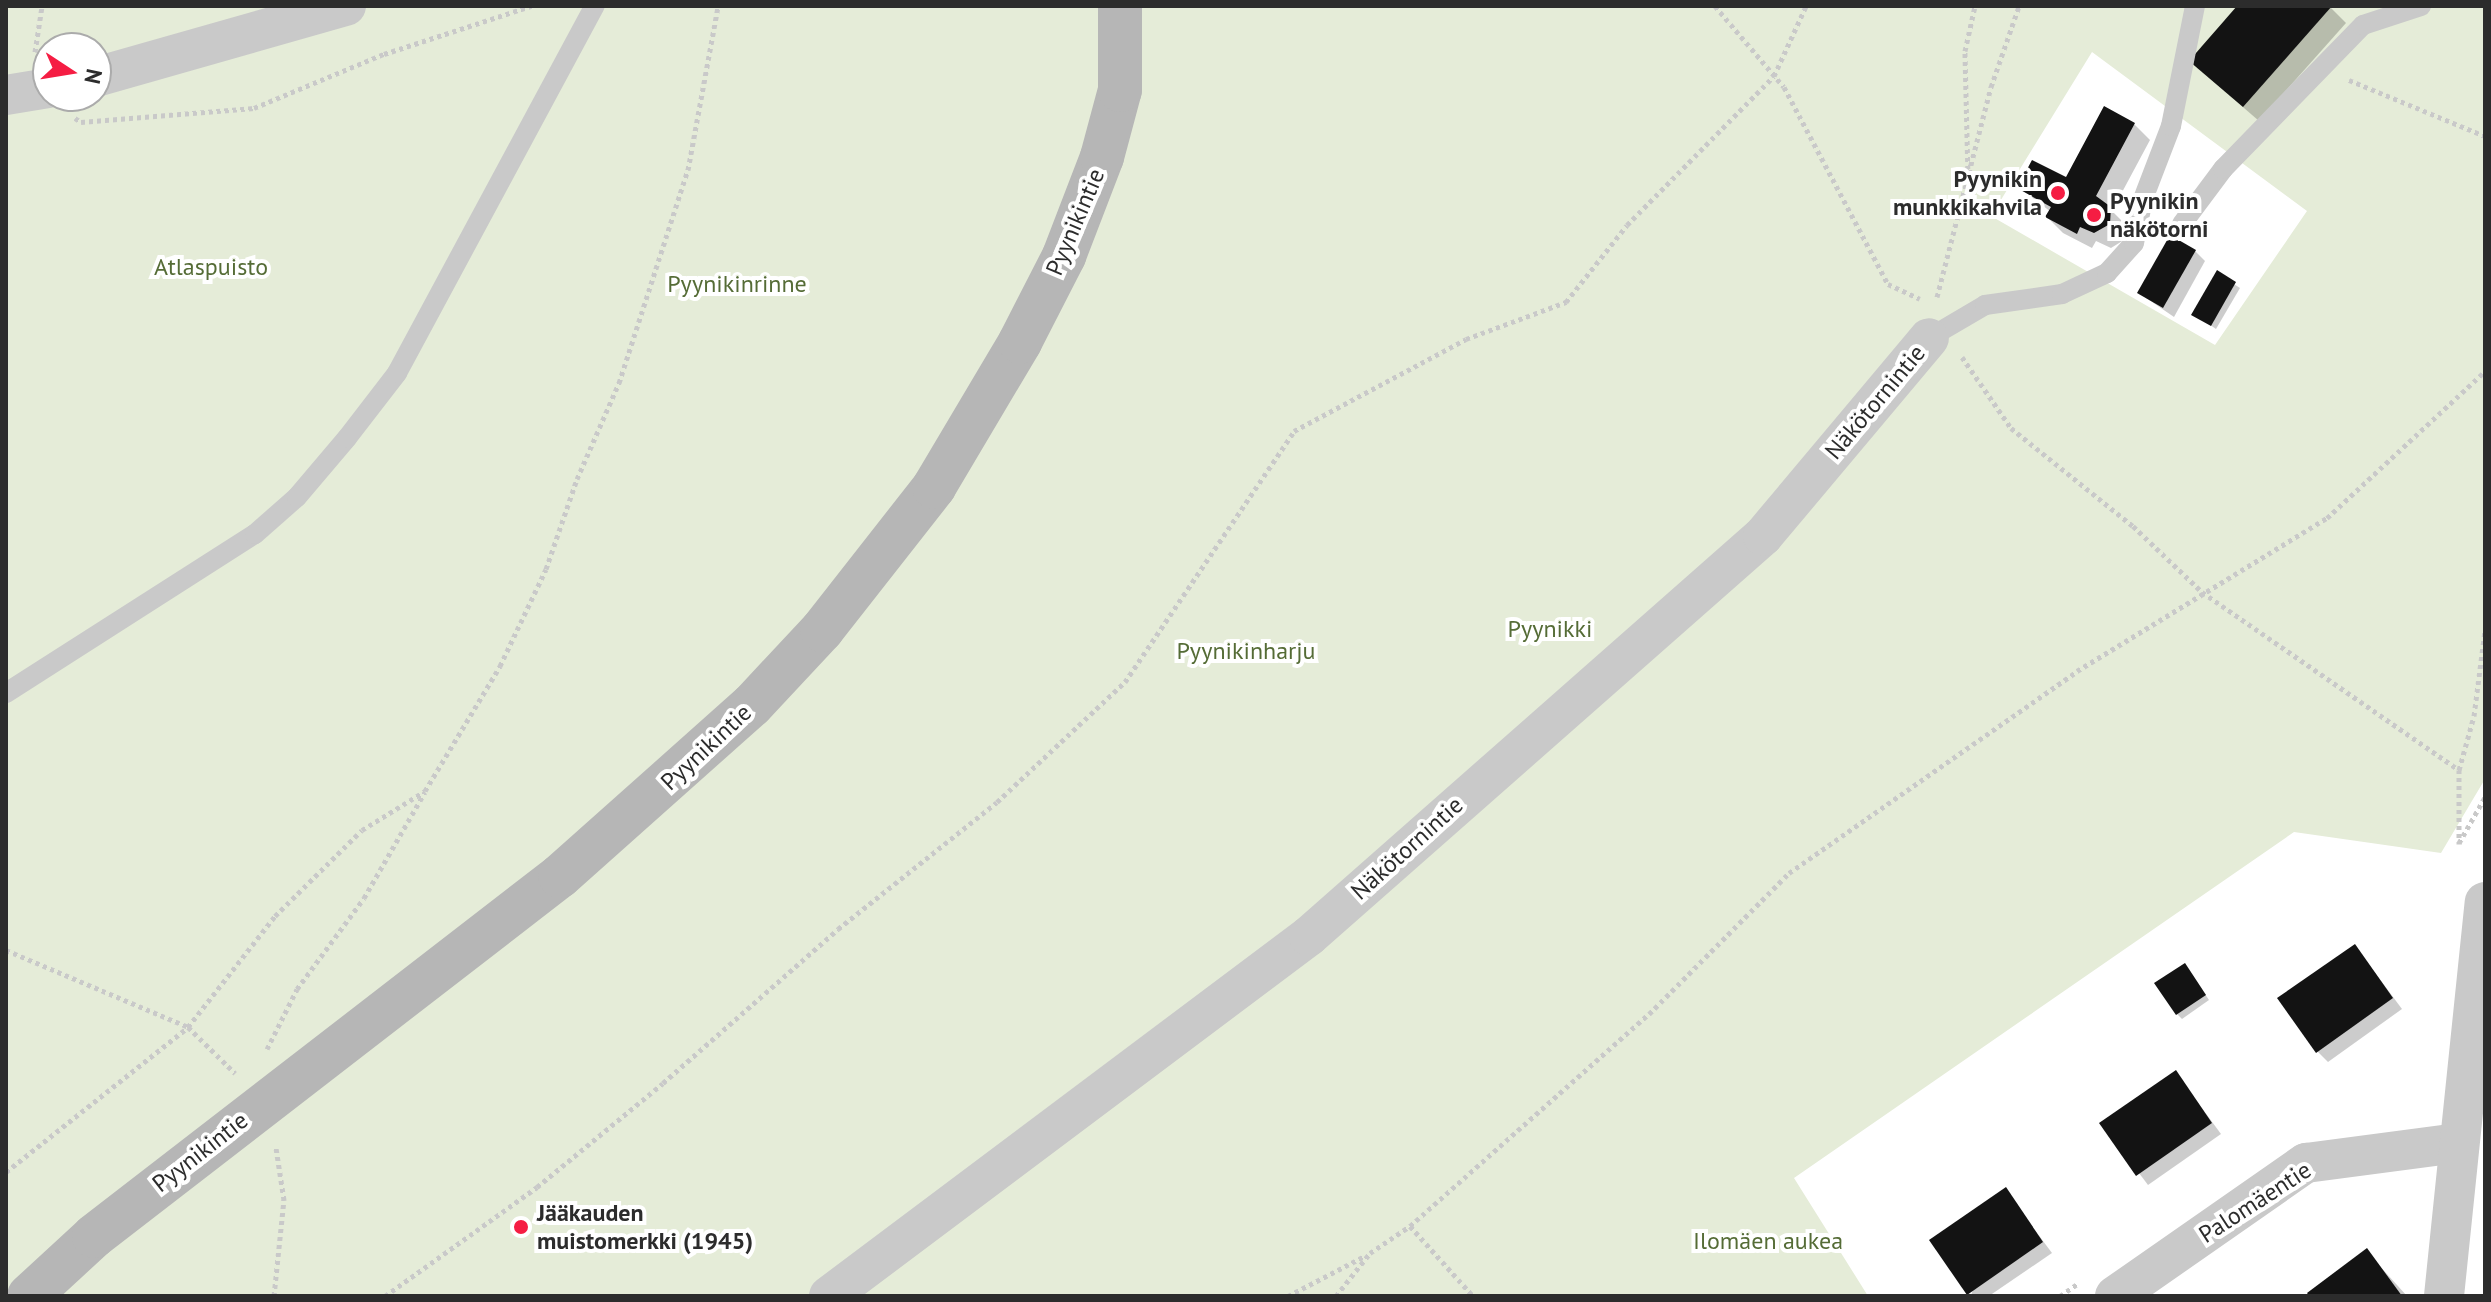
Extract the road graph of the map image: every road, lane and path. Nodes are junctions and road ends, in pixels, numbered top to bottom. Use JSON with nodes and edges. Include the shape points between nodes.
{"nodes":[{"id":1,"x":346,"y":6,"type":"edge"},
{"id":2,"x":531,"y":6,"type":"edge"},
{"id":3,"x":595,"y":6,"type":"edge"},
{"id":4,"x":718,"y":6,"type":"edge"},
{"id":5,"x":1120,"y":6,"type":"edge"},
{"id":6,"x":1715,"y":6,"type":"edge"},
{"id":7,"x":1806,"y":6,"type":"edge"},
{"id":8,"x":1975,"y":6,"type":"edge"},
{"id":9,"x":2019,"y":6,"type":"edge"},
{"id":10,"x":2195,"y":6,"type":"edge"},
{"id":11,"x":2421,"y":6,"type":"edge"},
{"id":12,"x":2319,"y":67,"type":"junction"},
{"id":13,"x":112,"y":72,"type":"edge"},
{"id":14,"x":1774,"y":76,"type":"junction"},
{"id":15,"x":29,"y":91,"type":"edge"},
{"id":16,"x":2485,"y":136,"type":"edge"},
{"id":17,"x":1968,"y":186,"type":"junction"},
{"id":18,"x":2182,"y":224,"type":"dead end"},
{"id":19,"x":1932,"y":323,"type":"junction"},
{"id":20,"x":2485,"y":371,"type":"edge"},
{"id":21,"x":2202,"y":592,"type":"junction"},
{"id":22,"x":2485,"y":630,"type":"edge"},
{"id":23,"x":6,"y":693,"type":"edge"},
{"id":24,"x":2459,"y":770,"type":"junction"},
{"id":25,"x":425,"y":791,"type":"junction"},
{"id":26,"x":2485,"y":797,"type":"edge"},
{"id":27,"x":2485,"y":902,"type":"edge"},
{"id":28,"x":6,"y":950,"type":"edge"},
{"id":29,"x":188,"y":1027,"type":"junction"},
{"id":30,"x":265,"y":1102,"type":"junction"},
{"id":31,"x":2458,"y":1143,"type":"junction"},
{"id":32,"x":6,"y":1172,"type":"edge"},
{"id":33,"x":1410,"y":1226,"type":"junction"},
{"id":34,"x":1370,"y":1253,"type":"junction"},
{"id":35,"x":29,"y":1296,"type":"edge"},
{"id":36,"x":274,"y":1296,"type":"edge"},
{"id":37,"x":385,"y":1296,"type":"edge"},
{"id":38,"x":829,"y":1296,"type":"edge"},
{"id":39,"x":1288,"y":1296,"type":"edge"},
{"id":40,"x":1336,"y":1296,"type":"edge"},
{"id":41,"x":1473,"y":1296,"type":"edge"},
{"id":42,"x":2115,"y":1296,"type":"edge"},
{"id":43,"x":2444,"y":1296,"type":"edge"}],
"edges":[{"from":1,"to":13,"type":"street"},
{"from":2,"to":15,"type":"path","via":[[384,54],[254,108],[81,122]]},
{"from":3,"to":23,"type":"lane","via":[[397,373],[297,497],[255,534]]},
{"from":4,"to":25,"type":"path","via":[[688,170],[619,383],[513,639]]},
{"from":5,"to":30,"type":"street","name":"Pyynikintie","via":[[1120,90],[1086,204],[1020,342],[975,420],[881,557],[772,684],[682,770],[560,876]]},
{"from":6,"to":14,"type":"path"},
{"from":7,"to":14,"type":"path"},
{"from":8,"to":17,"type":"path","via":[[1965,51]]},
{"from":9,"to":17,"type":"path","via":[[1991,87]]},
{"from":10,"to":19,"type":"lane","via":[[2171,126],[2143,199],[2134,243],[2107,273],[2062,294],[1985,305]]},
{"from":11,"to":12,"type":"lane","via":[[2363,25]]},
{"from":12,"to":16,"type":"path"},
{"from":12,"to":18,"type":"lane","via":[[2223,169]]},
{"from":14,"to":19,"type":"path","via":[[1888,284]]},
{"from":14,"to":37,"type":"path","via":[[1627,225],[1566,302],[1466,339],[1294,431],[1125,682],[997,802],[838,929],[663,1083],[537,1187]]},
{"from":17,"to":19,"type":"path"},
{"from":19,"to":21,"type":"path","via":[[1954,345],[2011,428],[2133,526]]},
{"from":19,"to":38,"type":"street","name":"Näkötornintie","via":[[1763,536],[1309,936]]},
{"from":20,"to":21,"type":"path","via":[[2327,518]]},
{"from":21,"to":24,"type":"path"},
{"from":21,"to":33,"type":"path","via":[[2077,671],[1789,873],[1649,1014]]},
{"from":22,"to":24,"type":"path","via":[[2474,716]]},
{"from":24,"to":26,"type":"path","via":[[2459,844]]},
{"from":25,"to":29,"type":"path","via":[[362,830],[286,905]]},
{"from":25,"to":30,"type":"path","via":[[364,898],[297,989],[271,1036],[261,1069]]},
{"from":27,"to":31,"type":"street"},
{"from":28,"to":29,"type":"path"},
{"from":29,"to":30,"type":"path"},
{"from":29,"to":32,"type":"path"},
{"from":30,"to":35,"type":"street","name":"Pyynikintie","via":[[94,1236]]},
{"from":30,"to":36,"type":"path","via":[[284,1200]]},
{"from":31,"to":42,"type":"street","name":"Palomäentie","via":[[2306,1163]]},
{"from":31,"to":43,"type":"street"},
{"from":33,"to":34,"type":"path"},
{"from":33,"to":41,"type":"path"},
{"from":34,"to":39,"type":"path"},
{"from":34,"to":40,"type":"path"}]}
